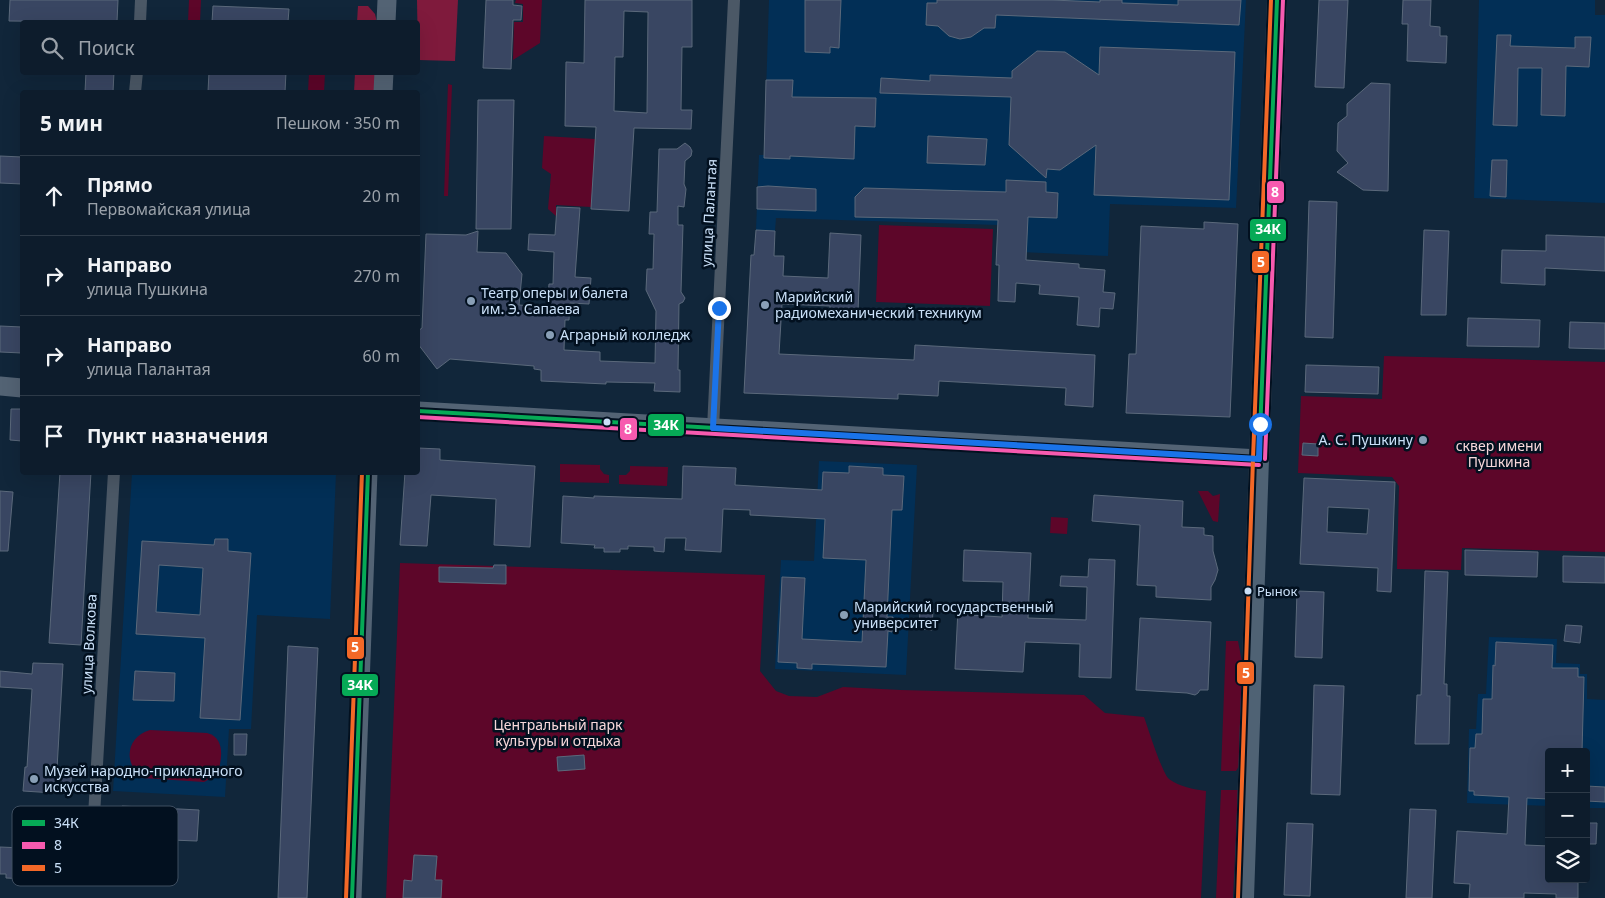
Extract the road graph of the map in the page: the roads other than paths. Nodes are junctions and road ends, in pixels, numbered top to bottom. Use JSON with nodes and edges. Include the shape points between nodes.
{"nodes":[{"id":1,"x":141,"y":0,"type":"edge"},
{"id":2,"x":387,"y":0,"type":"edge"},
{"id":3,"x":734,"y":0,"type":"edge"},
{"id":4,"x":1277,"y":0,"type":"edge"},
{"id":5,"x":140,"y":20,"type":"edge"},
{"id":6,"x":386,"y":20,"type":"edge"},
{"id":7,"x":137,"y":75,"type":"edge"},
{"id":8,"x":384,"y":75,"type":"edge"},
{"id":9,"x":136,"y":90,"type":"edge"},
{"id":10,"x":383,"y":90,"type":"edge"},
{"id":11,"x":0,"y":386,"type":"edge"},
{"id":12,"x":20,"y":388,"type":"edge"},
{"id":13,"x":420,"y":411,"type":"edge"},
{"id":14,"x":713,"y":428,"type":"junction"},
{"id":15,"x":1259,"y":459,"type":"junction"},
{"id":16,"x":114,"y":475,"type":"edge"},
{"id":17,"x":368,"y":475,"type":"edge"},
{"id":18,"x":95,"y":806,"type":"edge"},
{"id":19,"x":352,"y":898,"type":"edge"},
{"id":20,"x":1244,"y":898,"type":"edge"}],
"edges":[{"from":1,"to":5,"type":"street"},
{"from":2,"to":6,"type":"street"},
{"from":3,"to":14,"type":"street","name":"улица Палантая"},
{"from":4,"to":15,"type":"main road"},
{"from":7,"to":9,"type":"street"},
{"from":8,"to":10,"type":"street"},
{"from":11,"to":12,"type":"street"},
{"from":13,"to":14,"type":"street"},
{"from":14,"to":15,"type":"street"},
{"from":15,"to":20,"type":"main road"},
{"from":16,"to":18,"type":"street","name":"улица Волкова"},
{"from":17,"to":19,"type":"street"}]}
